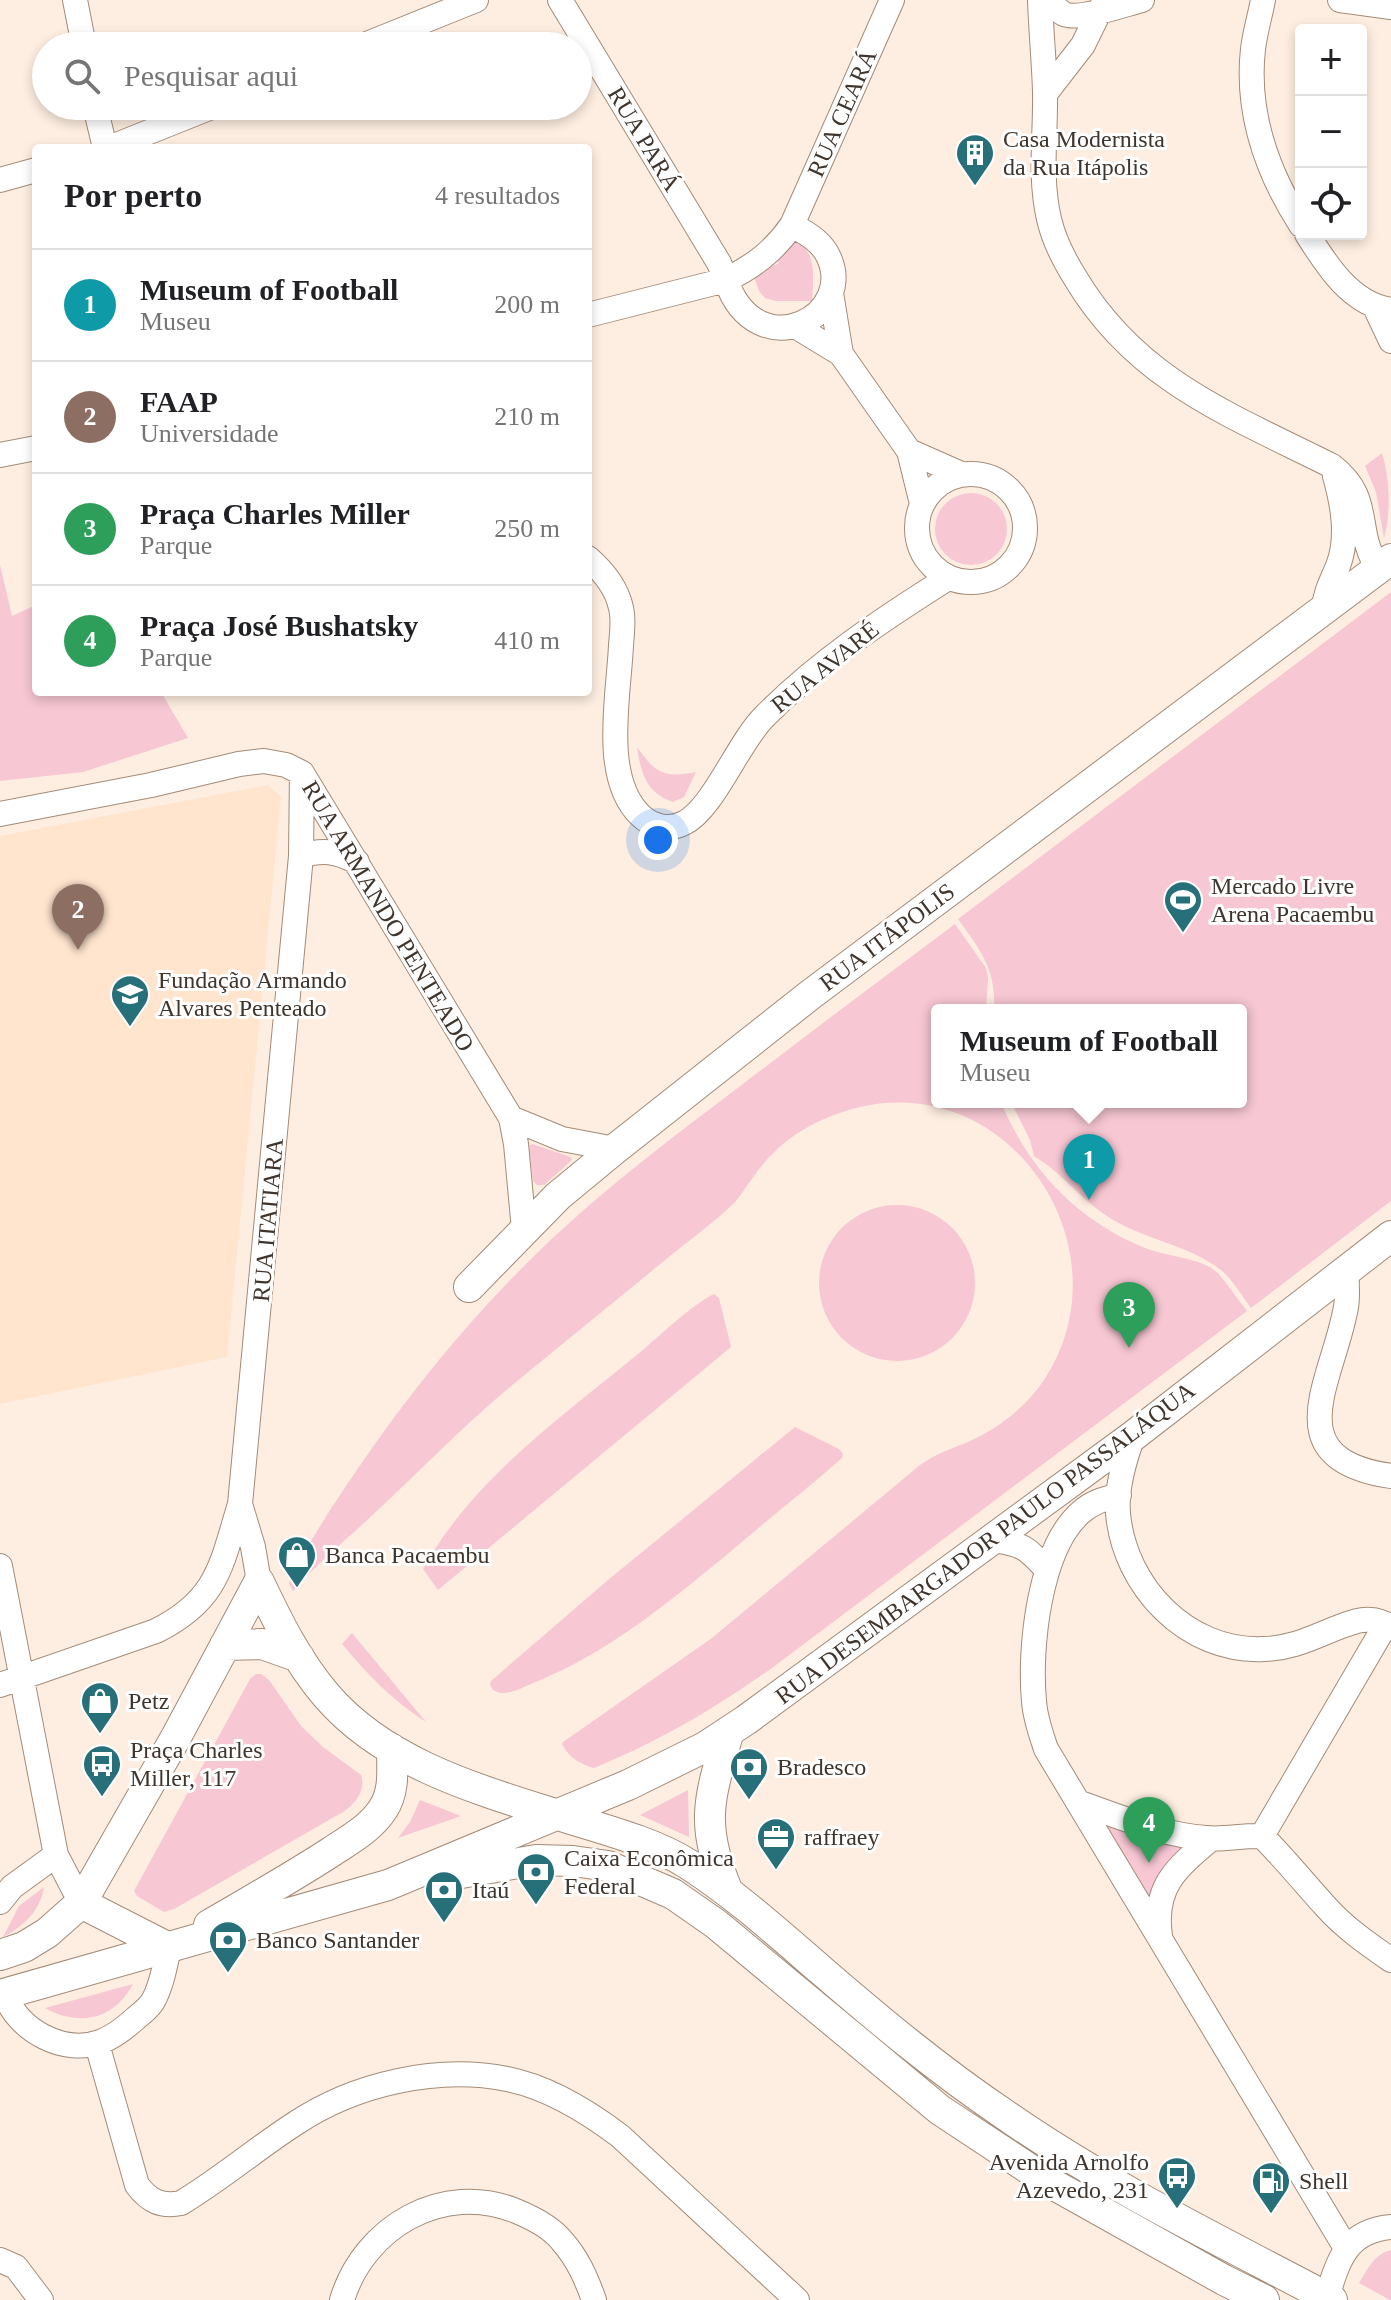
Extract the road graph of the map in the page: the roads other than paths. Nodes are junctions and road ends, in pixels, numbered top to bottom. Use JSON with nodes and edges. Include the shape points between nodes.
{"nodes":[{"id":1,"x":75,"y":0,"type":"edge"},
{"id":2,"x":476,"y":0,"type":"edge"},
{"id":3,"x":560,"y":0,"type":"edge"},
{"id":4,"x":892,"y":0,"type":"edge"},
{"id":5,"x":1040,"y":0,"type":"edge"},
{"id":6,"x":1049,"y":0,"type":"edge"},
{"id":7,"x":1142,"y":0,"type":"edge"},
{"id":8,"x":1263,"y":0,"type":"edge"},
{"id":9,"x":1340,"y":0,"type":"edge"},
{"id":10,"x":1104,"y":5,"type":"edge"},
{"id":11,"x":1391,"y":7,"type":"edge"},
{"id":12,"x":81,"y":32,"type":"edge"},
{"id":13,"x":397,"y":32,"type":"edge"},
{"id":14,"x":579,"y":32,"type":"edge"},
{"id":15,"x":1042,"y":52,"type":"junction"},
{"id":16,"x":592,"y":53,"type":"edge"},
{"id":17,"x":1073,"y":57,"type":"junction"},
{"id":18,"x":1045,"y":94,"type":"junction"},
{"id":19,"x":99,"y":120,"type":"edge"},
{"id":20,"x":178,"y":120,"type":"edge"},
{"id":21,"x":106,"y":144,"type":"edge"},
{"id":22,"x":117,"y":144,"type":"edge"},
{"id":23,"x":32,"y":171,"type":"edge"},
{"id":24,"x":0,"y":180,"type":"edge"},
{"id":25,"x":1295,"y":216,"type":"edge"},
{"id":26,"x":792,"y":225,"type":"junction"},
{"id":27,"x":1311,"y":240,"type":"edge"},
{"id":28,"x":726,"y":280,"type":"junction"},
{"id":29,"x":831,"y":293,"type":"junction"},
{"id":30,"x":1383,"y":308,"type":"edge"},
{"id":31,"x":592,"y":314,"type":"edge"},
{"id":32,"x":795,"y":326,"type":"junction"},
{"id":33,"x":1391,"y":341,"type":"edge"},
{"id":34,"x":841,"y":354,"type":"junction"},
{"id":35,"x":32,"y":449,"type":"edge"},
{"id":36,"x":909,"y":451,"type":"junction"},
{"id":37,"x":0,"y":455,"type":"edge"},
{"id":38,"x":1332,"y":466,"type":"junction"},
{"id":39,"x":961,"y":474,"type":"junction"},
{"id":40,"x":922,"y":504,"type":"junction"},
{"id":41,"x":592,"y":562,"type":"edge"},
{"id":42,"x":1384,"y":564,"type":"edge"},
{"id":43,"x":948,"y":578,"type":"junction"},
{"id":44,"x":1324,"y":609,"type":"junction"},
{"id":45,"x":302,"y":773,"type":"junction"},
{"id":46,"x":0,"y":814,"type":"edge"},
{"id":47,"x":301,"y":856,"type":"junction"},
{"id":48,"x":357,"y":862,"type":"junction"},
{"id":49,"x":519,"y":1130,"type":"junction"},
{"id":50,"x":615,"y":1149,"type":"junction"},
{"id":51,"x":524,"y":1230,"type":"junction"},
{"id":52,"x":1391,"y":1236,"type":"edge"},
{"id":53,"x":1346,"y":1270,"type":"junction"},
{"id":54,"x":469,"y":1287,"type":"dead end"},
{"id":55,"x":1121,"y":1444,"type":"junction"},
{"id":56,"x":1391,"y":1476,"type":"edge"},
{"id":57,"x":1119,"y":1495,"type":"junction"},
{"id":58,"x":240,"y":1504,"type":"junction"},
{"id":59,"x":990,"y":1539,"type":"junction"},
{"id":60,"x":0,"y":1566,"type":"edge"},
{"id":61,"x":1047,"y":1570,"type":"junction"},
{"id":62,"x":259,"y":1582,"type":"junction"},
{"id":63,"x":1388,"y":1626,"type":"edge"},
{"id":64,"x":225,"y":1645,"type":"junction"},
{"id":65,"x":299,"y":1657,"type":"junction"},
{"id":66,"x":10,"y":1682,"type":"edge"},
{"id":67,"x":729,"y":1731,"type":"junction"},
{"id":68,"x":392,"y":1749,"type":"junction"},
{"id":69,"x":1080,"y":1803,"type":"junction"},
{"id":70,"x":557,"y":1815,"type":"junction"},
{"id":71,"x":1262,"y":1836,"type":"junction"},
{"id":72,"x":1211,"y":1839,"type":"junction"},
{"id":73,"x":56,"y":1855,"type":"junction"},
{"id":74,"x":388,"y":1885,"type":"junction"},
{"id":75,"x":728,"y":1892,"type":"junction"},
{"id":76,"x":0,"y":1902,"type":"edge"},
{"id":77,"x":81,"y":1903,"type":"junction"},
{"id":78,"x":1160,"y":1942,"type":"junction"},
{"id":79,"x":169,"y":1948,"type":"junction"},
{"id":80,"x":0,"y":1955,"type":"edge"},
{"id":81,"x":1391,"y":1960,"type":"edge"},
{"id":82,"x":3,"y":1994,"type":"edge"},
{"id":83,"x":97,"y":2044,"type":"junction"},
{"id":84,"x":1391,"y":2227,"type":"edge"},
{"id":85,"x":1346,"y":2248,"type":"junction"},
{"id":86,"x":0,"y":2260,"type":"edge"},
{"id":87,"x":1328,"y":2299,"type":"edge"},
{"id":88,"x":41,"y":2300,"type":"edge"},
{"id":89,"x":342,"y":2300,"type":"edge"},
{"id":90,"x":594,"y":2300,"type":"edge"},
{"id":91,"x":797,"y":2300,"type":"edge"},
{"id":92,"x":1264,"y":2300,"type":"edge"}],
"edges":[{"from":1,"to":12,"type":"street"},
{"from":2,"to":13,"type":"street"},
{"from":3,"to":14,"type":"street","name":"RUA PARÁ"},
{"from":4,"to":26,"type":"street","name":"RUA CEARÁ"},
{"from":5,"to":15,"type":"street","name":"RUA ITÁPOLIS"},
{"from":6,"to":10,"type":"street","via":[[1068,16]]},
{"from":7,"to":10,"type":"street"},
{"from":8,"to":25,"type":"street","via":[[1253,49],[1257,124],[1267,161]]},
{"from":9,"to":11,"type":"street"},
{"from":10,"to":17,"type":"street"},
{"from":15,"to":17,"type":"street","via":[[1054,58]]},
{"from":15,"to":18,"type":"street","name":"RUA ITÁPOLIS"},
{"from":16,"to":28,"type":"street","name":"RUA PARÁ"},
{"from":17,"to":18,"type":"street"},
{"from":18,"to":38,"type":"street","name":"RUA ITÁPOLIS","via":[[1043,176],[1049,219],[1062,256],[1092,307],[1120,340],[1168,379]]},
{"from":19,"to":21,"type":"street"},
{"from":20,"to":22,"type":"street"},
{"from":23,"to":24,"type":"street"},
{"from":26,"to":28,"type":"street","name":"RUA CEARÁ","via":[[772,251]]},
{"from":26,"to":29,"type":"street","via":[[826,251],[832,267]]},
{"from":27,"to":30,"type":"street","via":[[1347,287]]},
{"from":28,"to":31,"type":"street"},
{"from":28,"to":32,"type":"street","name":"RUA PARÁ","via":[[738,307],[751,319],[766,326]]},
{"from":29,"to":32,"type":"street","via":[[822,309]]},
{"from":29,"to":34,"type":"street"},
{"from":30,"to":33,"type":"street"},
{"from":32,"to":34,"type":"street"},
{"from":34,"to":36,"type":"street"},
{"from":35,"to":37,"type":"street"},
{"from":36,"to":39,"type":"street"},
{"from":36,"to":40,"type":"street"},
{"from":38,"to":42,"type":"street","name":"RUA ITÁPOLIS","via":[[1358,495],[1366,547]]},
{"from":38,"to":44,"type":"street","via":[[1342,501],[1343,549]]},
{"from":39,"to":40,"type":"street","via":[[945,480]]},
{"from":39,"to":43,"type":"street","via":[[997,480],[1011,491],[1026,523],[1025,541],[1018,558],[992,579],[978,583]]},
{"from":40,"to":43,"type":"street","via":[[917,521],[920,546]]},
{"from":41,"to":43,"type":"street","name":"RUA AVARÉ","via":[[609,581],[622,610],[617,722],[623,793],[644,819],[672,827],[704,807],[761,720],[792,690],[864,633]]},
{"from":42,"to":44,"type":"main road","name":"RUA ITÁPOLIS"},
{"from":44,"to":50,"type":"main road","name":"RUA ITÁPOLIS","via":[[810,995]]},
{"from":45,"to":46,"type":"street","name":"RUA ARMANDO PENTEADO","via":[[264,761],[239,764]]},
{"from":45,"to":47,"type":"street","name":"RUA ITATIARA"},
{"from":45,"to":48,"type":"street","name":"RUA ARMANDO PENTEADO"},
{"from":47,"to":48,"type":"street","via":[[332,852]]},
{"from":47,"to":58,"type":"street","name":"RUA ITATIARA"},
{"from":48,"to":49,"type":"street","name":"RUA ARMANDO PENTEADO"},
{"from":49,"to":50,"type":"street"},
{"from":49,"to":51,"type":"street","name":"RUA ARMANDO PENTEADO"},
{"from":50,"to":51,"type":"main road","name":"RUA ITÁPOLIS"},
{"from":51,"to":54,"type":"main road","name":"RUA ITÁPOLIS"},
{"from":52,"to":53,"type":"main road","name":"RUA DESEMBARGADOR PAULO PASSALÁQUA"},
{"from":53,"to":55,"type":"main road","name":"RUA DESEMBARGADOR PAULO PASSALÁQUA"},
{"from":53,"to":56,"type":"street","via":[[1346,1305],[1322,1395],[1320,1428],[1326,1445],[1347,1465]]},
{"from":55,"to":57,"type":"street"},
{"from":55,"to":59,"type":"main road","name":"RUA DESEMBARGADOR PAULO PASSALÁQUA"},
{"from":57,"to":61,"type":"street","via":[[1094,1502],[1074,1519]]},
{"from":57,"to":63,"type":"street","via":[[1121,1538],[1143,1586],[1157,1605],[1200,1635],[1262,1650],[1296,1645],[1357,1621]]},
{"from":58,"to":62,"type":"street","name":"RUA ITATIARA"},
{"from":58,"to":66,"type":"street","via":[[211,1589],[177,1620]]},
{"from":59,"to":61,"type":"street","via":[[1020,1544]]},
{"from":59,"to":67,"type":"main road","name":"RUA DESEMBARGADOR PAULO PASSALÁQUA"},
{"from":60,"to":66,"type":"street"},
{"from":61,"to":69,"type":"street","via":[[1032,1666],[1036,1720],[1046,1749]]},
{"from":62,"to":64,"type":"main road"},
{"from":62,"to":65,"type":"main road"},
{"from":63,"to":71,"type":"street"},
{"from":64,"to":65,"type":"main road","via":[[262,1644]]},
{"from":64,"to":77,"type":"main road"},
{"from":65,"to":68,"type":"main road","via":[[356,1725]]},
{"from":66,"to":73,"type":"street"},
{"from":67,"to":70,"type":"main road","name":"RUA DESEMBARGADOR PAULO PASSALÁQUA","via":[[628,1785]]},
{"from":67,"to":75,"type":"main road","via":[[708,1807],[716,1864]]},
{"from":68,"to":70,"type":"main road","via":[[448,1779]]},
{"from":68,"to":79,"type":"main road","via":[[393,1783],[385,1808],[366,1827],[296,1875]]},
{"from":69,"to":72,"type":"street","via":[[1152,1828]]},
{"from":69,"to":78,"type":"street"},
{"from":70,"to":74,"type":"main road","name":"RUA DESEMBARGADOR PAULO PASSALÁQUA"},
{"from":70,"to":75,"type":"main road","via":[[684,1861]]},
{"from":71,"to":72,"type":"street"},
{"from":71,"to":81,"type":"street","via":[[1327,1908]]},
{"from":72,"to":78,"type":"street","via":[[1169,1879],[1160,1902]]},
{"from":73,"to":76,"type":"street"},
{"from":73,"to":77,"type":"street"},
{"from":74,"to":79,"type":"main road"},
{"from":74,"to":92,"type":"main road","via":[[536,1860],[608,1866],[660,1888],[716,1924],[940,2110],[1049,2182]]},
{"from":75,"to":87,"type":"main road","via":[[907,2042],[1003,2114],[1109,2181]]},
{"from":77,"to":79,"type":"main road"},
{"from":77,"to":80,"type":"main road","via":[[47,1933]]},
{"from":78,"to":85,"type":"street"},
{"from":79,"to":82,"type":"main road"},
{"from":79,"to":83,"type":"street","via":[[153,2001],[131,2023]]},
{"from":82,"to":83,"type":"street","via":[[34,2032],[52,2041]]},
{"from":83,"to":91,"type":"street","via":[[137,2185],[156,2202],[181,2203],[332,2103],[424,2077],[508,2079],[551,2093],[602,2122]]},
{"from":84,"to":85,"type":"street","via":[[1360,2235]]},
{"from":85,"to":87,"type":"street"},
{"from":86,"to":88,"type":"street","via":[[16,2267]]},
{"from":89,"to":90,"type":"street","via":[[369,2247],[391,2229],[417,2212],[476,2201],[504,2206],[548,2228],[582,2268]]}]}
